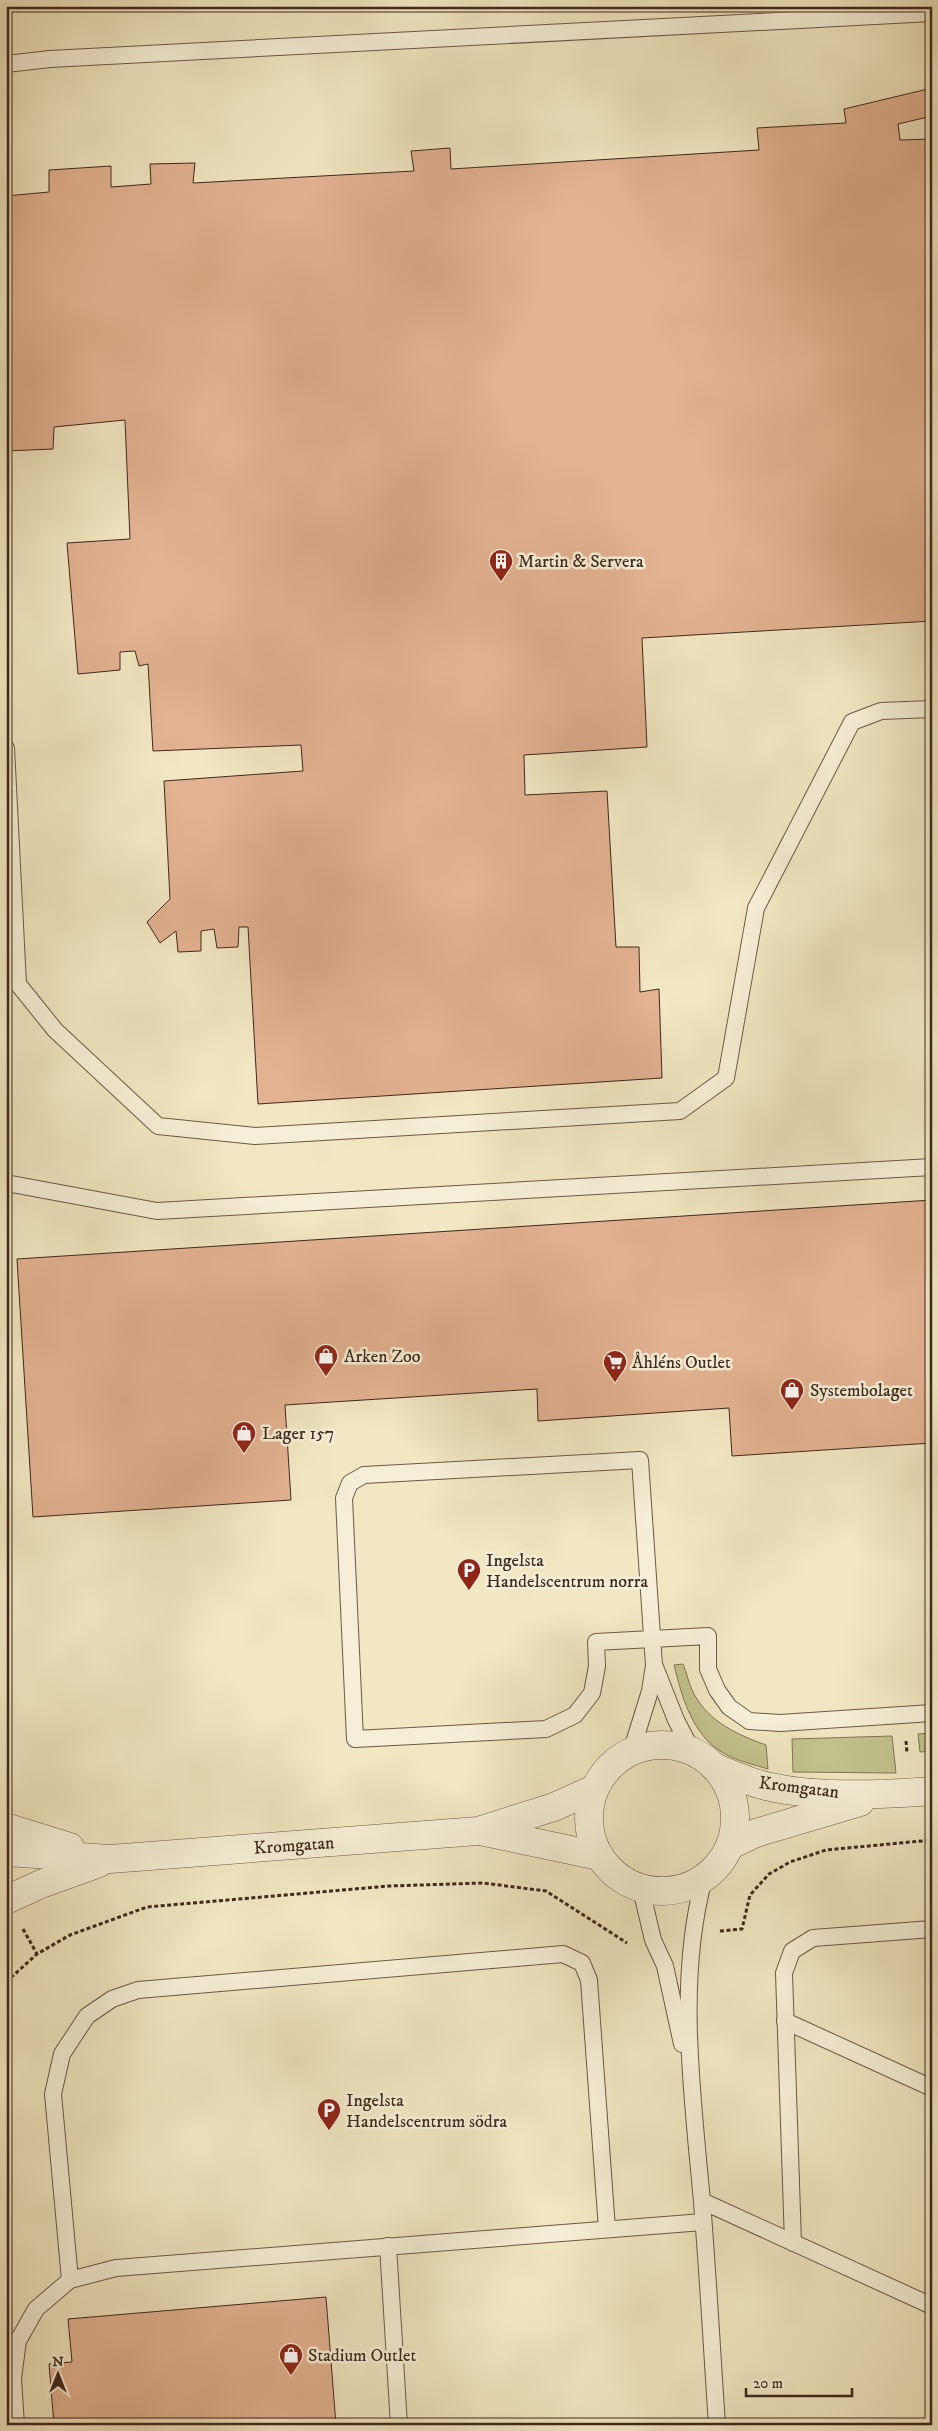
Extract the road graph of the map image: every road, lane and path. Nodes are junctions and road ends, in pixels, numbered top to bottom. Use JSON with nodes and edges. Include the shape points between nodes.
{"nodes":[{"id":1,"x":932,"y":13,"type":"edge"},
{"id":2,"x":6,"y":64,"type":"edge"},
{"id":3,"x":932,"y":709,"type":"edge"},
{"id":4,"x":6,"y":748,"type":"edge"},
{"id":5,"x":932,"y":1167,"type":"edge"},
{"id":6,"x":6,"y":1184,"type":"edge"},
{"id":7,"x":652,"y":1639,"type":"junction"},
{"id":8,"x":654,"y":1665,"type":"junction"},
{"id":9,"x":932,"y":1713,"type":"edge"},
{"id":10,"x":632,"y":1749,"type":"junction"},
{"id":11,"x":692,"y":1751,"type":"junction"},
{"id":12,"x":716,"y":1768,"type":"junction"},
{"id":13,"x":594,"y":1788,"type":"junction"},
{"id":14,"x":932,"y":1791,"type":"edge"},
{"id":15,"x":884,"y":1795,"type":"junction"},
{"id":16,"x":6,"y":1827,"type":"edge"},
{"id":17,"x":478,"y":1831,"type":"junction"},
{"id":18,"x":932,"y":1840,"type":"edge"},
{"id":19,"x":731,"y":1845,"type":"junction"},
{"id":20,"x":6,"y":1852,"type":"edge"},
{"id":21,"x":599,"y":1856,"type":"junction"},
{"id":22,"x":110,"y":1859,"type":"junction"},
{"id":23,"x":704,"y":1879,"type":"junction"},
{"id":24,"x":641,"y":1889,"type":"junction"},
{"id":25,"x":6,"y":1900,"type":"edge"},
{"id":26,"x":932,"y":1929,"type":"edge"},
{"id":27,"x":694,"y":1934,"type":"junction"},
{"id":28,"x":653,"y":1940,"type":"junction"},
{"id":29,"x":6,"y":1982,"type":"edge"},
{"id":30,"x":785,"y":2021,"type":"junction"},
{"id":31,"x":690,"y":2088,"type":"junction"},
{"id":32,"x":932,"y":2088,"type":"edge"},
{"id":33,"x":702,"y":2201,"type":"junction"},
{"id":34,"x":703,"y":2222,"type":"junction"},
{"id":35,"x":607,"y":2229,"type":"junction"},
{"id":36,"x":793,"y":2243,"type":"junction"},
{"id":37,"x":388,"y":2246,"type":"junction"},
{"id":38,"x":70,"y":2280,"type":"junction"},
{"id":39,"x":932,"y":2306,"type":"edge"},
{"id":40,"x":16,"y":2425,"type":"edge"},
{"id":41,"x":399,"y":2425,"type":"edge"},
{"id":42,"x":717,"y":2425,"type":"edge"}],
"edges":[{"from":1,"to":2,"type":"lane","via":[[50,59]]},
{"from":3,"to":4,"type":"lane","via":[[880,711],[852,722],[756,908],[726,1078],[680,1112],[255,1136],[158,1126],[55,1030],[18,984]]},
{"from":5,"to":6,"type":"lane","via":[[157,1211]]},
{"from":7,"to":7,"type":"lane","via":[[640,1460],[364,1475],[350,1483],[344,1498],[355,1739],[546,1729],[576,1715],[592,1692],[597,1666],[596,1642]]},
{"from":7,"to":8,"type":"lane"},
{"from":7,"to":9,"type":"lane","via":[[708,1636],[708,1670],[717,1690],[729,1707],[748,1721],[780,1723]]},
{"from":8,"to":10,"type":"lane","via":[[650,1691]]},
{"from":8,"to":11,"type":"lane"},
{"from":10,"to":11,"type":"street","via":[[661,1744]]},
{"from":10,"to":13,"type":"street","via":[[606,1770]]},
{"from":11,"to":12,"type":"street"},
{"from":12,"to":15,"type":"street","name":"Kromgatan","via":[[753,1783],[783,1789]]},
{"from":12,"to":19,"type":"street","via":[[728,1785],[735,1804],[736,1825]]},
{"from":13,"to":17,"type":"street","name":"Kromgatan","via":[[554,1807]]},
{"from":13,"to":21,"type":"street","via":[[588,1811],[590,1835]]},
{"from":14,"to":15,"type":"street","name":"Kromgatan"},
{"from":15,"to":19,"type":"street","name":"Kromgatan","via":[[756,1833]]},
{"from":16,"to":22,"type":"street","name":"Kromgatan"},
{"from":17,"to":21,"type":"street","name":"Kromgatan"},
{"from":17,"to":22,"type":"street","name":"Kromgatan"},
{"from":18,"to":27,"type":"path","via":[[826,1850],[790,1862],[769,1874],[750,1895],[742,1929]]},
{"from":19,"to":23,"type":"street","via":[[720,1864]]},
{"from":20,"to":22,"type":"street","name":"Kromgatan"},
{"from":21,"to":24,"type":"street","via":[[617,1876]]},
{"from":22,"to":25,"type":"street","name":"Kromgatan"},
{"from":23,"to":24,"type":"street","via":[[684,1889],[662,1892]]},
{"from":23,"to":27,"type":"lane","via":[[697,1903]]},
{"from":24,"to":28,"type":"lane"},
{"from":26,"to":30,"type":"lane","via":[[814,1938],[792,1951],[784,1973]]},
{"from":27,"to":31,"type":"lane"},
{"from":28,"to":29,"type":"path","via":[[625,1943],[546,1891],[483,1883],[389,1886],[147,1907],[70,1935],[37,1954]]},
{"from":28,"to":31,"type":"lane","via":[[665,1966]]},
{"from":30,"to":32,"type":"lane"},
{"from":30,"to":36,"type":"lane"},
{"from":31,"to":33,"type":"lane"},
{"from":33,"to":34,"type":"lane"},
{"from":33,"to":36,"type":"lane"},
{"from":34,"to":35,"type":"lane"},
{"from":34,"to":42,"type":"lane"},
{"from":35,"to":37,"type":"lane"},
{"from":35,"to":38,"type":"lane","via":[[589,1980],[582,1963],[563,1954],[138,1990],[112,1999],[87,2016],[62,2054],[53,2094]]},
{"from":36,"to":39,"type":"lane"},
{"from":37,"to":38,"type":"lane","via":[[116,2268]]},
{"from":37,"to":41,"type":"lane"},
{"from":38,"to":40,"type":"lane","via":[[36,2309],[18,2341],[13,2378]]}]}
